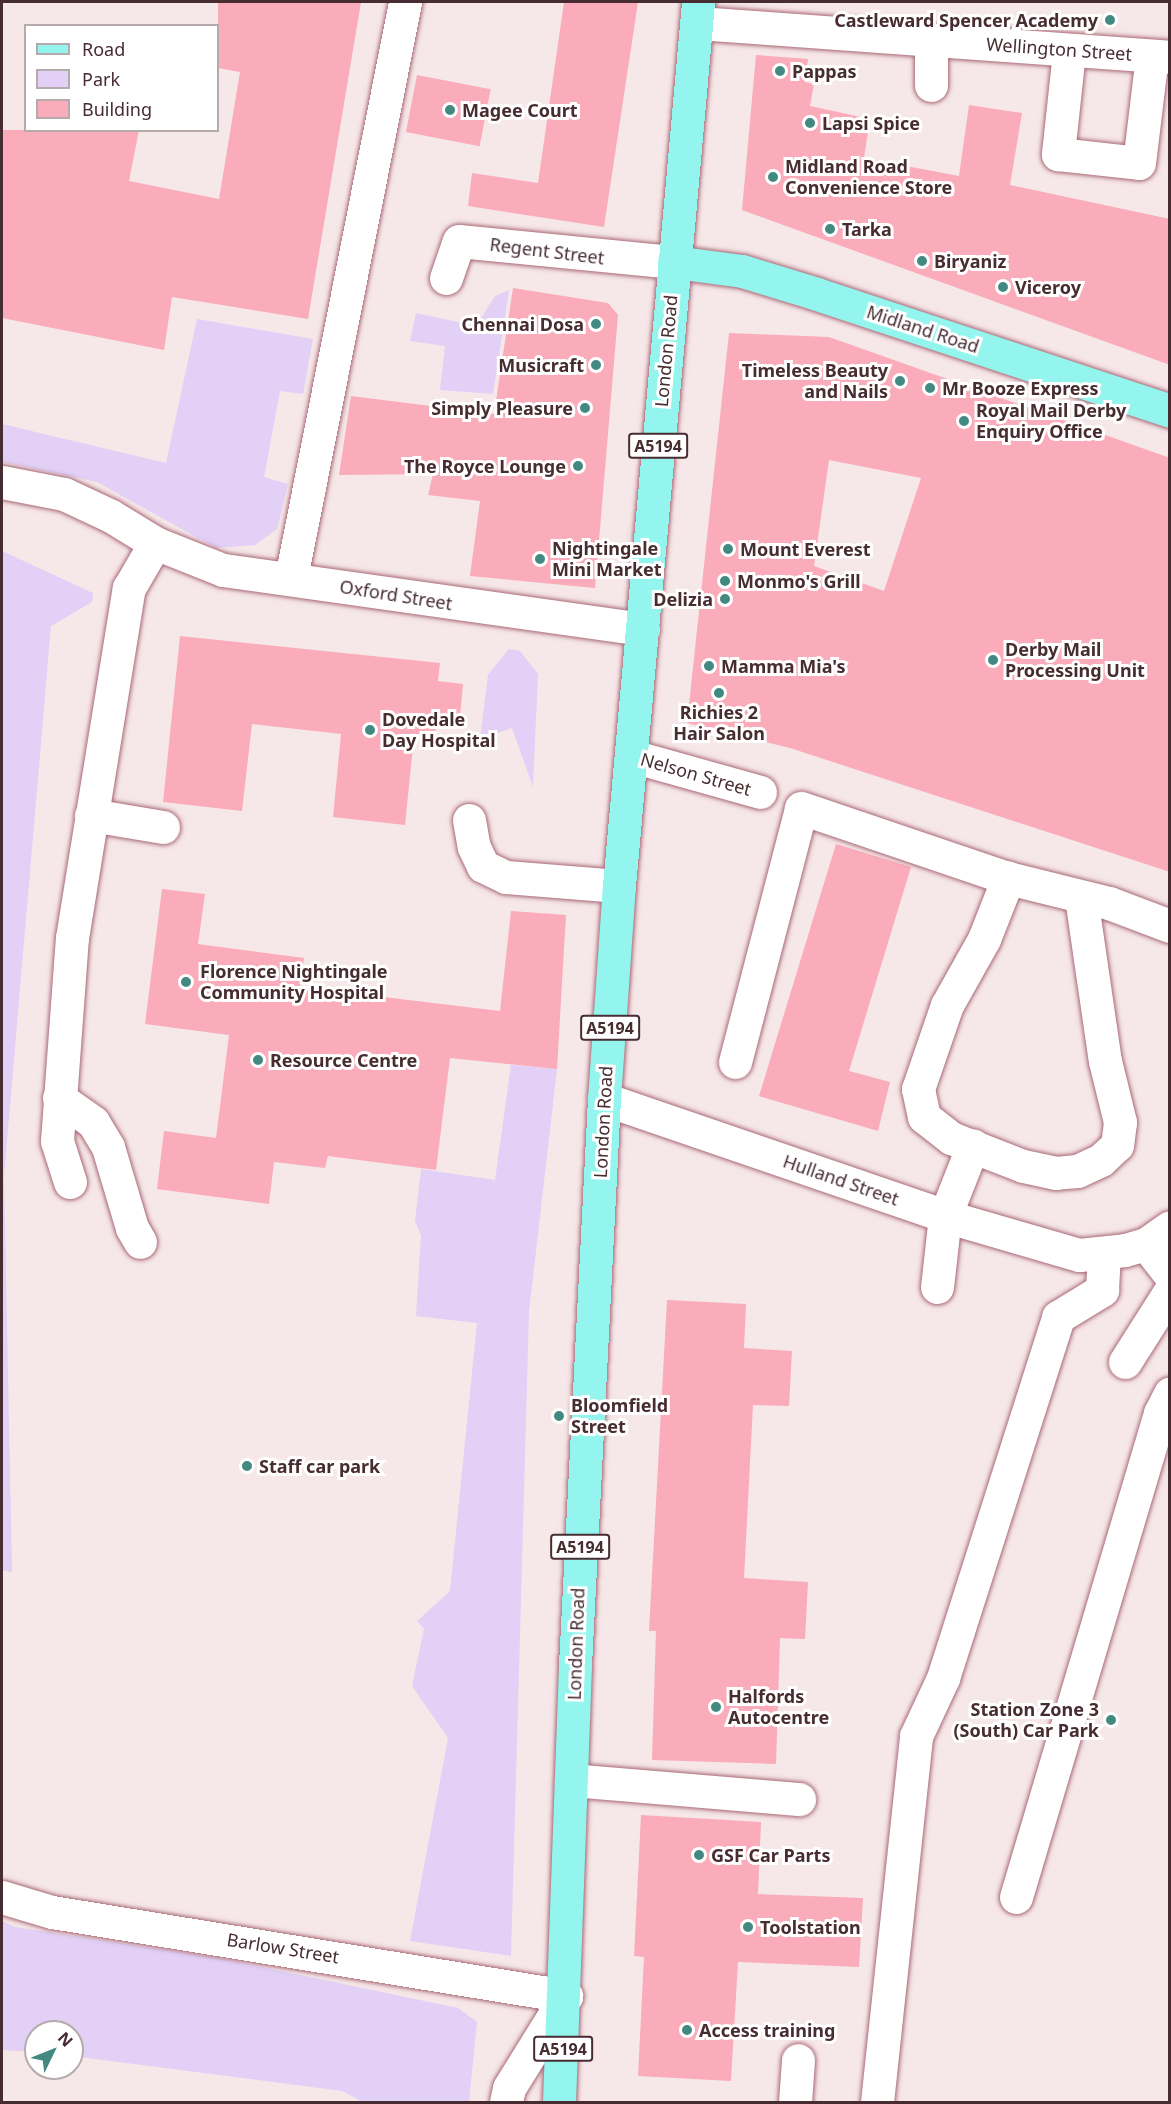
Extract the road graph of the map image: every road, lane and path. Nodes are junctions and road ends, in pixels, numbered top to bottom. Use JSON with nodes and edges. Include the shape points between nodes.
{"nodes":[{"id":1,"x":405,"y":2,"type":"edge"},
{"id":2,"x":698,"y":12,"type":"edge"},
{"id":3,"x":931,"y":40,"type":"junction"},
{"id":4,"x":1069,"y":52,"type":"junction"},
{"id":5,"x":1161,"y":56,"type":"edge"},
{"id":6,"x":931,"y":85,"type":"dead end"},
{"id":7,"x":674,"y":262,"type":"junction"},
{"id":8,"x":446,"y":278,"type":"dead end"},
{"id":9,"x":1170,"y":411,"type":"edge"},
{"id":10,"x":2,"y":482,"type":"edge"},
{"id":11,"x":155,"y":543,"type":"junction"},
{"id":12,"x":291,"y":578,"type":"junction"},
{"id":13,"x":643,"y":629,"type":"junction"},
{"id":14,"x":632,"y":756,"type":"junction"},
{"id":15,"x":760,"y":792,"type":"dead end"},
{"id":16,"x":91,"y":815,"type":"junction"},
{"id":17,"x":469,"y":820,"type":"dead end"},
{"id":18,"x":163,"y":827,"type":"dead end"},
{"id":19,"x":1008,"y":878,"type":"junction"},
{"id":20,"x":618,"y":886,"type":"junction"},
{"id":21,"x":1095,"y":900,"type":"junction"},
{"id":22,"x":1170,"y":926,"type":"edge"},
{"id":23,"x":735,"y":1062,"type":"dead end"},
{"id":24,"x":59,"y":1098,"type":"junction"},
{"id":25,"x":604,"y":1099,"type":"junction"},
{"id":26,"x":973,"y":1145,"type":"junction"},
{"id":27,"x":70,"y":1182,"type":"dead end"},
{"id":28,"x":945,"y":1216,"type":"junction"},
{"id":29,"x":1158,"y":1235,"type":"edge"},
{"id":30,"x":140,"y":1242,"type":"dead end"},
{"id":31,"x":1092,"y":1255,"type":"junction"},
{"id":32,"x":1170,"y":1275,"type":"edge"},
{"id":33,"x":937,"y":1287,"type":"dead end"},
{"id":34,"x":1170,"y":1291,"type":"edge"},
{"id":35,"x":1125,"y":1362,"type":"dead end"},
{"id":36,"x":1170,"y":1393,"type":"edge"},
{"id":37,"x":571,"y":1780,"type":"junction"},
{"id":38,"x":799,"y":1799,"type":"dead end"},
{"id":39,"x":2,"y":1897,"type":"edge"},
{"id":40,"x":1016,"y":1897,"type":"dead end"},
{"id":41,"x":566,"y":1996,"type":"junction"},
{"id":42,"x":798,"y":2060,"type":"dead end"},
{"id":43,"x":506,"y":2103,"type":"edge"},
{"id":44,"x":560,"y":2103,"type":"edge"},
{"id":45,"x":795,"y":2103,"type":"edge"},
{"id":46,"x":877,"y":2103,"type":"edge"}],
"edges":[{"from":1,"to":12,"type":"street"},
{"from":2,"to":3,"type":"street","name":"Wellington Street"},
{"from":2,"to":7,"type":"main road","name":"London Road","number":"A5194"},
{"from":3,"to":4,"type":"street","name":"Wellington Street"},
{"from":3,"to":6,"type":"street"},
{"from":4,"to":5,"type":"street","name":"Wellington Street"},
{"from":4,"to":5,"type":"street","via":[[1058,154],[1139,163]]},
{"from":7,"to":8,"type":"street","name":"Regent Street","via":[[459,241]]},
{"from":7,"to":9,"type":"main road","name":"Midland Road","via":[[742,271]]},
{"from":7,"to":13,"type":"main road","name":"London Road","number":"A5194"},
{"from":10,"to":11,"type":"street","name":"Oxford Street","via":[[64,494]]},
{"from":11,"to":12,"type":"street","name":"Oxford Street","via":[[223,570]]},
{"from":11,"to":16,"type":"street","via":[[129,588]]},
{"from":12,"to":13,"type":"street","name":"Oxford Street"},
{"from":13,"to":14,"type":"main road","name":"London Road","number":"A5194"},
{"from":14,"to":15,"type":"street","name":"Nelson Street"},
{"from":14,"to":20,"type":"main road","name":"London Road","number":"A5194"},
{"from":16,"to":18,"type":"street"},
{"from":16,"to":24,"type":"street","via":[[72,938]]},
{"from":17,"to":20,"type":"street","via":[[483,866],[498,873],[538,882]]},
{"from":19,"to":21,"type":"street"},
{"from":19,"to":23,"type":"street","via":[[801,808]]},
{"from":19,"to":26,"type":"street","via":[[984,939],[947,1005],[918,1089],[924,1117],[951,1138]]},
{"from":20,"to":25,"type":"main road","name":"London Road","number":"A5194"},
{"from":21,"to":22,"type":"street"},
{"from":21,"to":26,"type":"street","via":[[1105,1061],[1120,1122],[1117,1144],[1101,1161],[1056,1173],[1023,1166]]},
{"from":24,"to":27,"type":"street","via":[[57,1142]]},
{"from":24,"to":30,"type":"street","via":[[93,1122],[108,1147],[132,1228]]},
{"from":25,"to":28,"type":"street","name":"Hulland Street"},
{"from":25,"to":37,"type":"main road","name":"London Road","number":"A5194"},
{"from":26,"to":28,"type":"street"},
{"from":28,"to":31,"type":"street","name":"Hulland Street"},
{"from":28,"to":33,"type":"street"},
{"from":29,"to":31,"type":"street"},
{"from":29,"to":32,"type":"street"},
{"from":31,"to":46,"type":"street","via":[[1102,1290],[1058,1317],[943,1678],[916,1736]]},
{"from":34,"to":35,"type":"street"},
{"from":36,"to":40,"type":"street","via":[[1151,1443]]},
{"from":37,"to":38,"type":"street"},
{"from":37,"to":41,"type":"main road","name":"London Road","number":"A5194"},
{"from":39,"to":41,"type":"street","name":"Barlow Street","via":[[52,1912]]},
{"from":41,"to":43,"type":"street","via":[[510,2088]]},
{"from":41,"to":44,"type":"main road","name":"London Road","number":"A5194"},
{"from":42,"to":45,"type":"street"}]}
